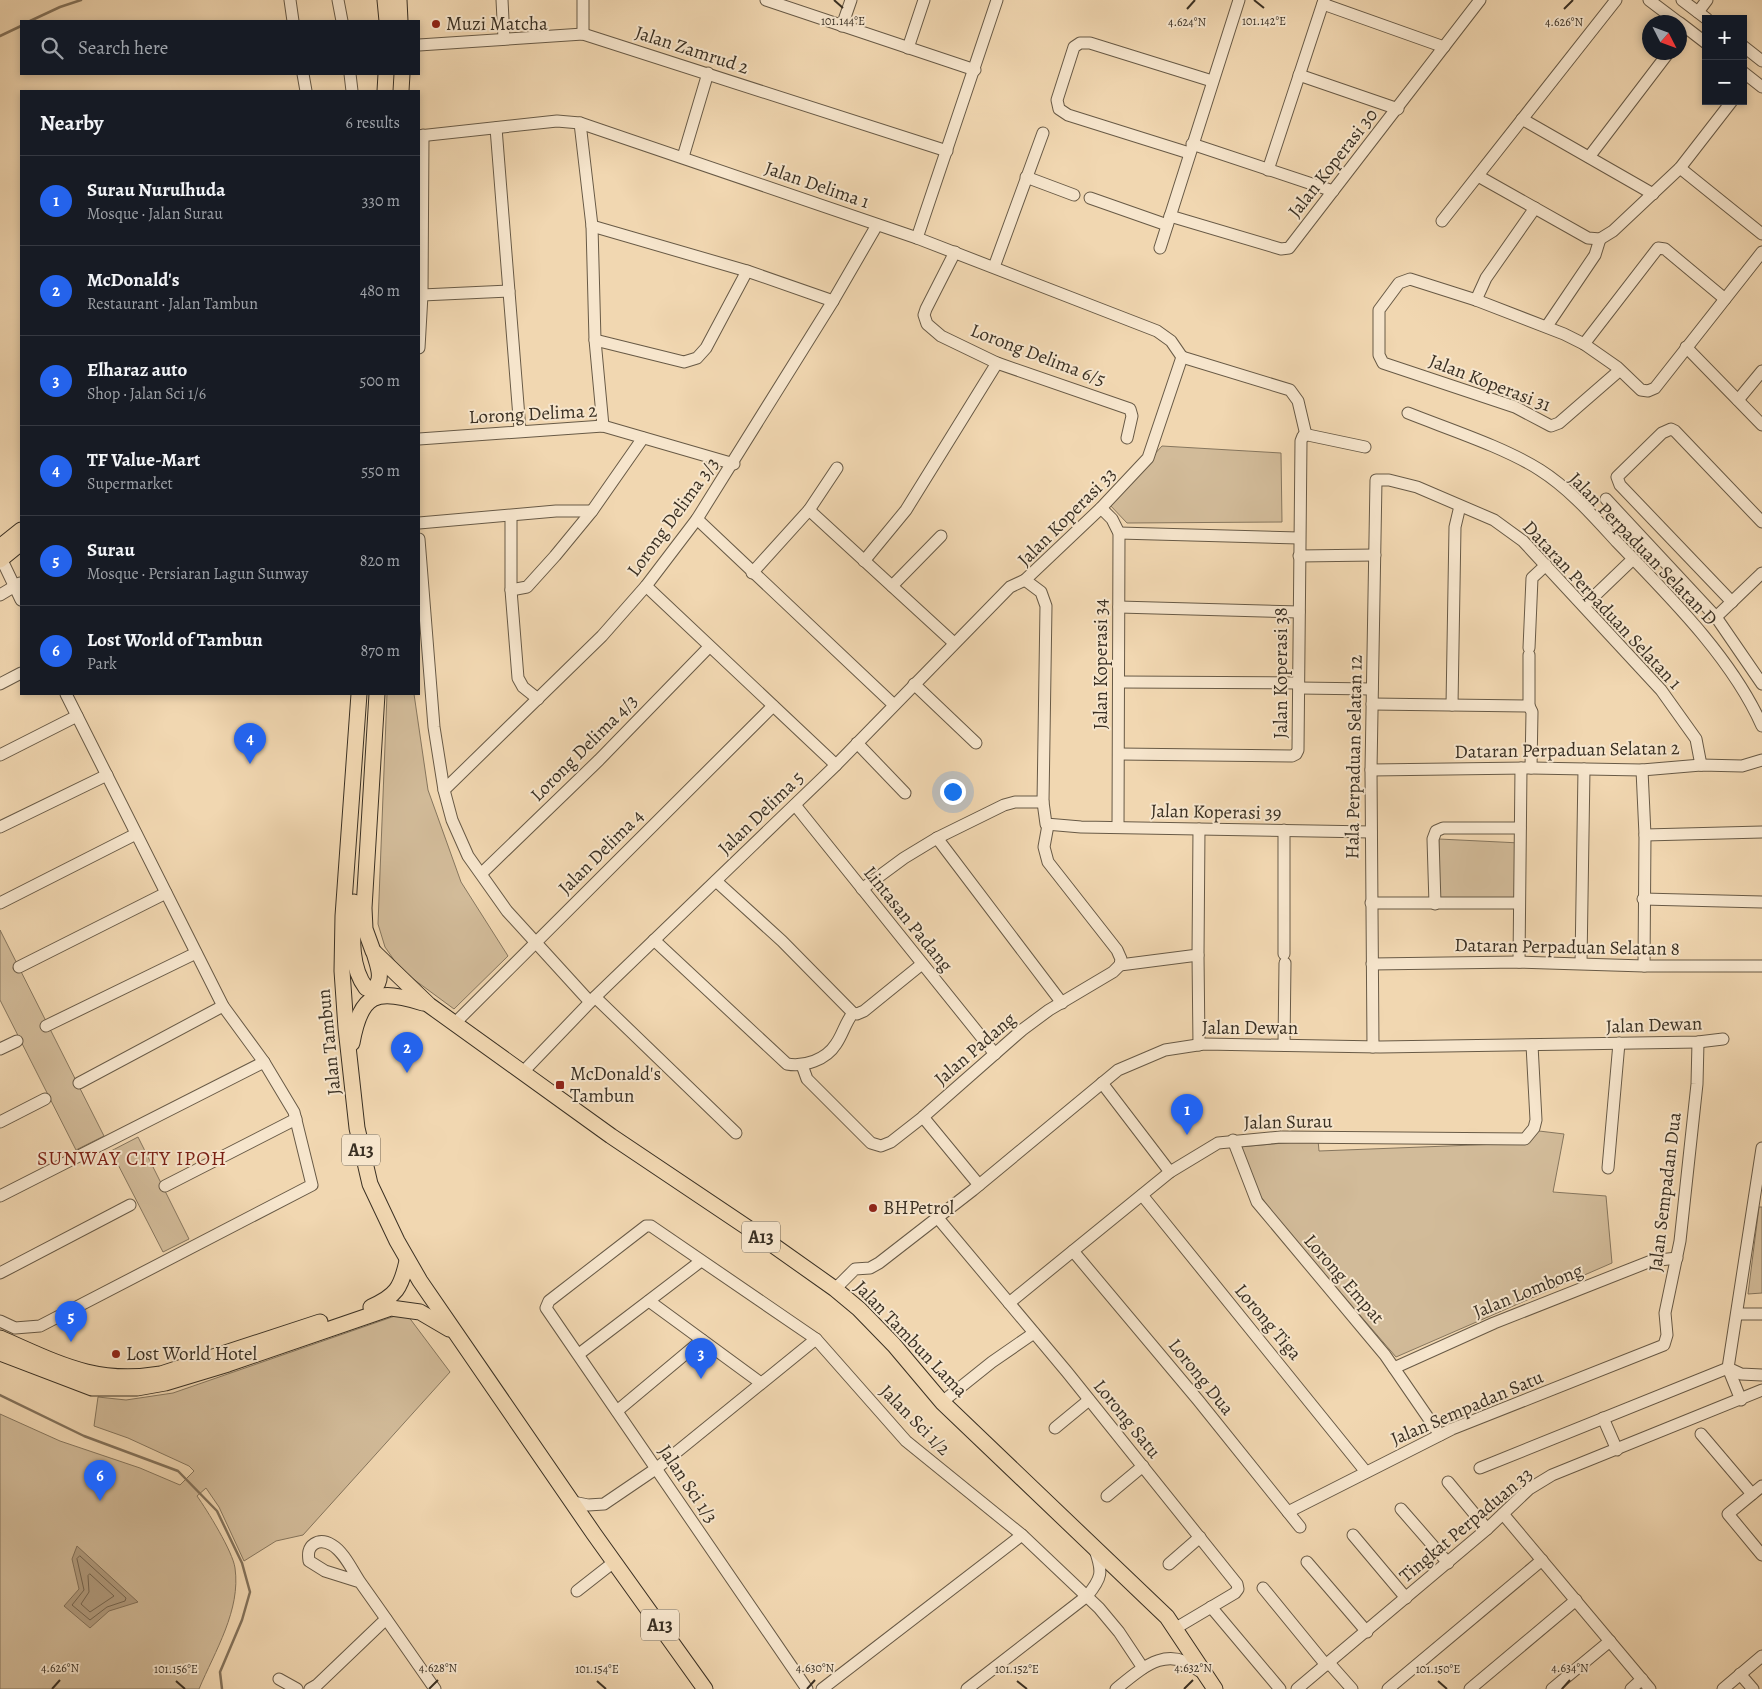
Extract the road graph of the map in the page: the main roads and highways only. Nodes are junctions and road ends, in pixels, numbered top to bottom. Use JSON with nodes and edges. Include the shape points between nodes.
{"nodes":[{"id":1,"x":385,"y":0,"type":"edge"},
{"id":2,"x":399,"y":0,"type":"edge"},
{"id":3,"x":387,"y":20,"type":"edge"},
{"id":4,"x":400,"y":20,"type":"edge"},
{"id":5,"x":386,"y":75,"type":"edge"},
{"id":6,"x":402,"y":75,"type":"edge"},
{"id":7,"x":385,"y":90,"type":"edge"},
{"id":8,"x":401,"y":90,"type":"edge"},
{"id":9,"x":20,"y":531,"type":"edge"},
{"id":10,"x":20,"y":544,"type":"edge"},
{"id":11,"x":1,"y":555,"type":"edge"},
{"id":12,"x":360,"y":695,"type":"edge"},
{"id":13,"x":377,"y":695,"type":"edge"},
{"id":14,"x":352,"y":795,"type":"junction"},
{"id":15,"x":373,"y":951,"type":"junction"},
{"id":16,"x":429,"y":1005,"type":"junction"},
{"id":17,"x":350,"y":1054,"type":"junction"},
{"id":18,"x":407,"y":1261,"type":"junction"},
{"id":19,"x":457,"y":1334,"type":"junction"},
{"id":20,"x":0,"y":1338,"type":"edge"},
{"id":21,"x":0,"y":1353,"type":"edge"},
{"id":22,"x":1212,"y":1685,"type":"edge"},
{"id":23,"x":705,"y":1689,"type":"edge"}],
"edges":[{"from":1,"to":3,"type":"main road"},
{"from":2,"to":4,"type":"main road"},
{"from":5,"to":7,"type":"main road"},
{"from":6,"to":8,"type":"main road"},
{"from":9,"to":11,"type":"main road"},
{"from":10,"to":11,"type":"main road"},
{"from":12,"to":14,"type":"main road","name":"Jalan Tambun","number":"A13"},
{"from":13,"to":15,"type":"main road","via":[[364,929]]},
{"from":14,"to":15,"type":"main road","via":[[356,830],[353,947],[356,966],[366,988],[373,989],[380,976]]},
{"from":14,"to":17,"type":"main road","name":"Jalan Tambun","number":"A13","via":[[344,886],[342,971]]},
{"from":15,"to":16,"type":"main road"},
{"from":16,"to":17,"type":"main road","via":[[393,994],[374,1000],[359,1014]]},
{"from":16,"to":22,"type":"main road","name":"Jalan Tambun Lama","number":"A13","via":[[859,1309],[942,1402],[1155,1604],[1179,1633]]},
{"from":17,"to":18,"type":"main road","name":"Jalan Tambun","number":"A13","via":[[357,1128],[370,1184]]},
{"from":18,"to":19,"type":"main road","name":"Jalan Tambun","number":"A13"},
{"from":18,"to":20,"type":"main road","via":[[403,1281],[387,1300],[161,1374],[108,1378],[54,1362]]},
{"from":19,"to":21,"type":"main road","via":[[424,1313],[391,1308],[228,1364],[138,1388],[92,1388]]},
{"from":19,"to":23,"type":"main road","name":"Jalan Tambun","number":"A13"}]}
